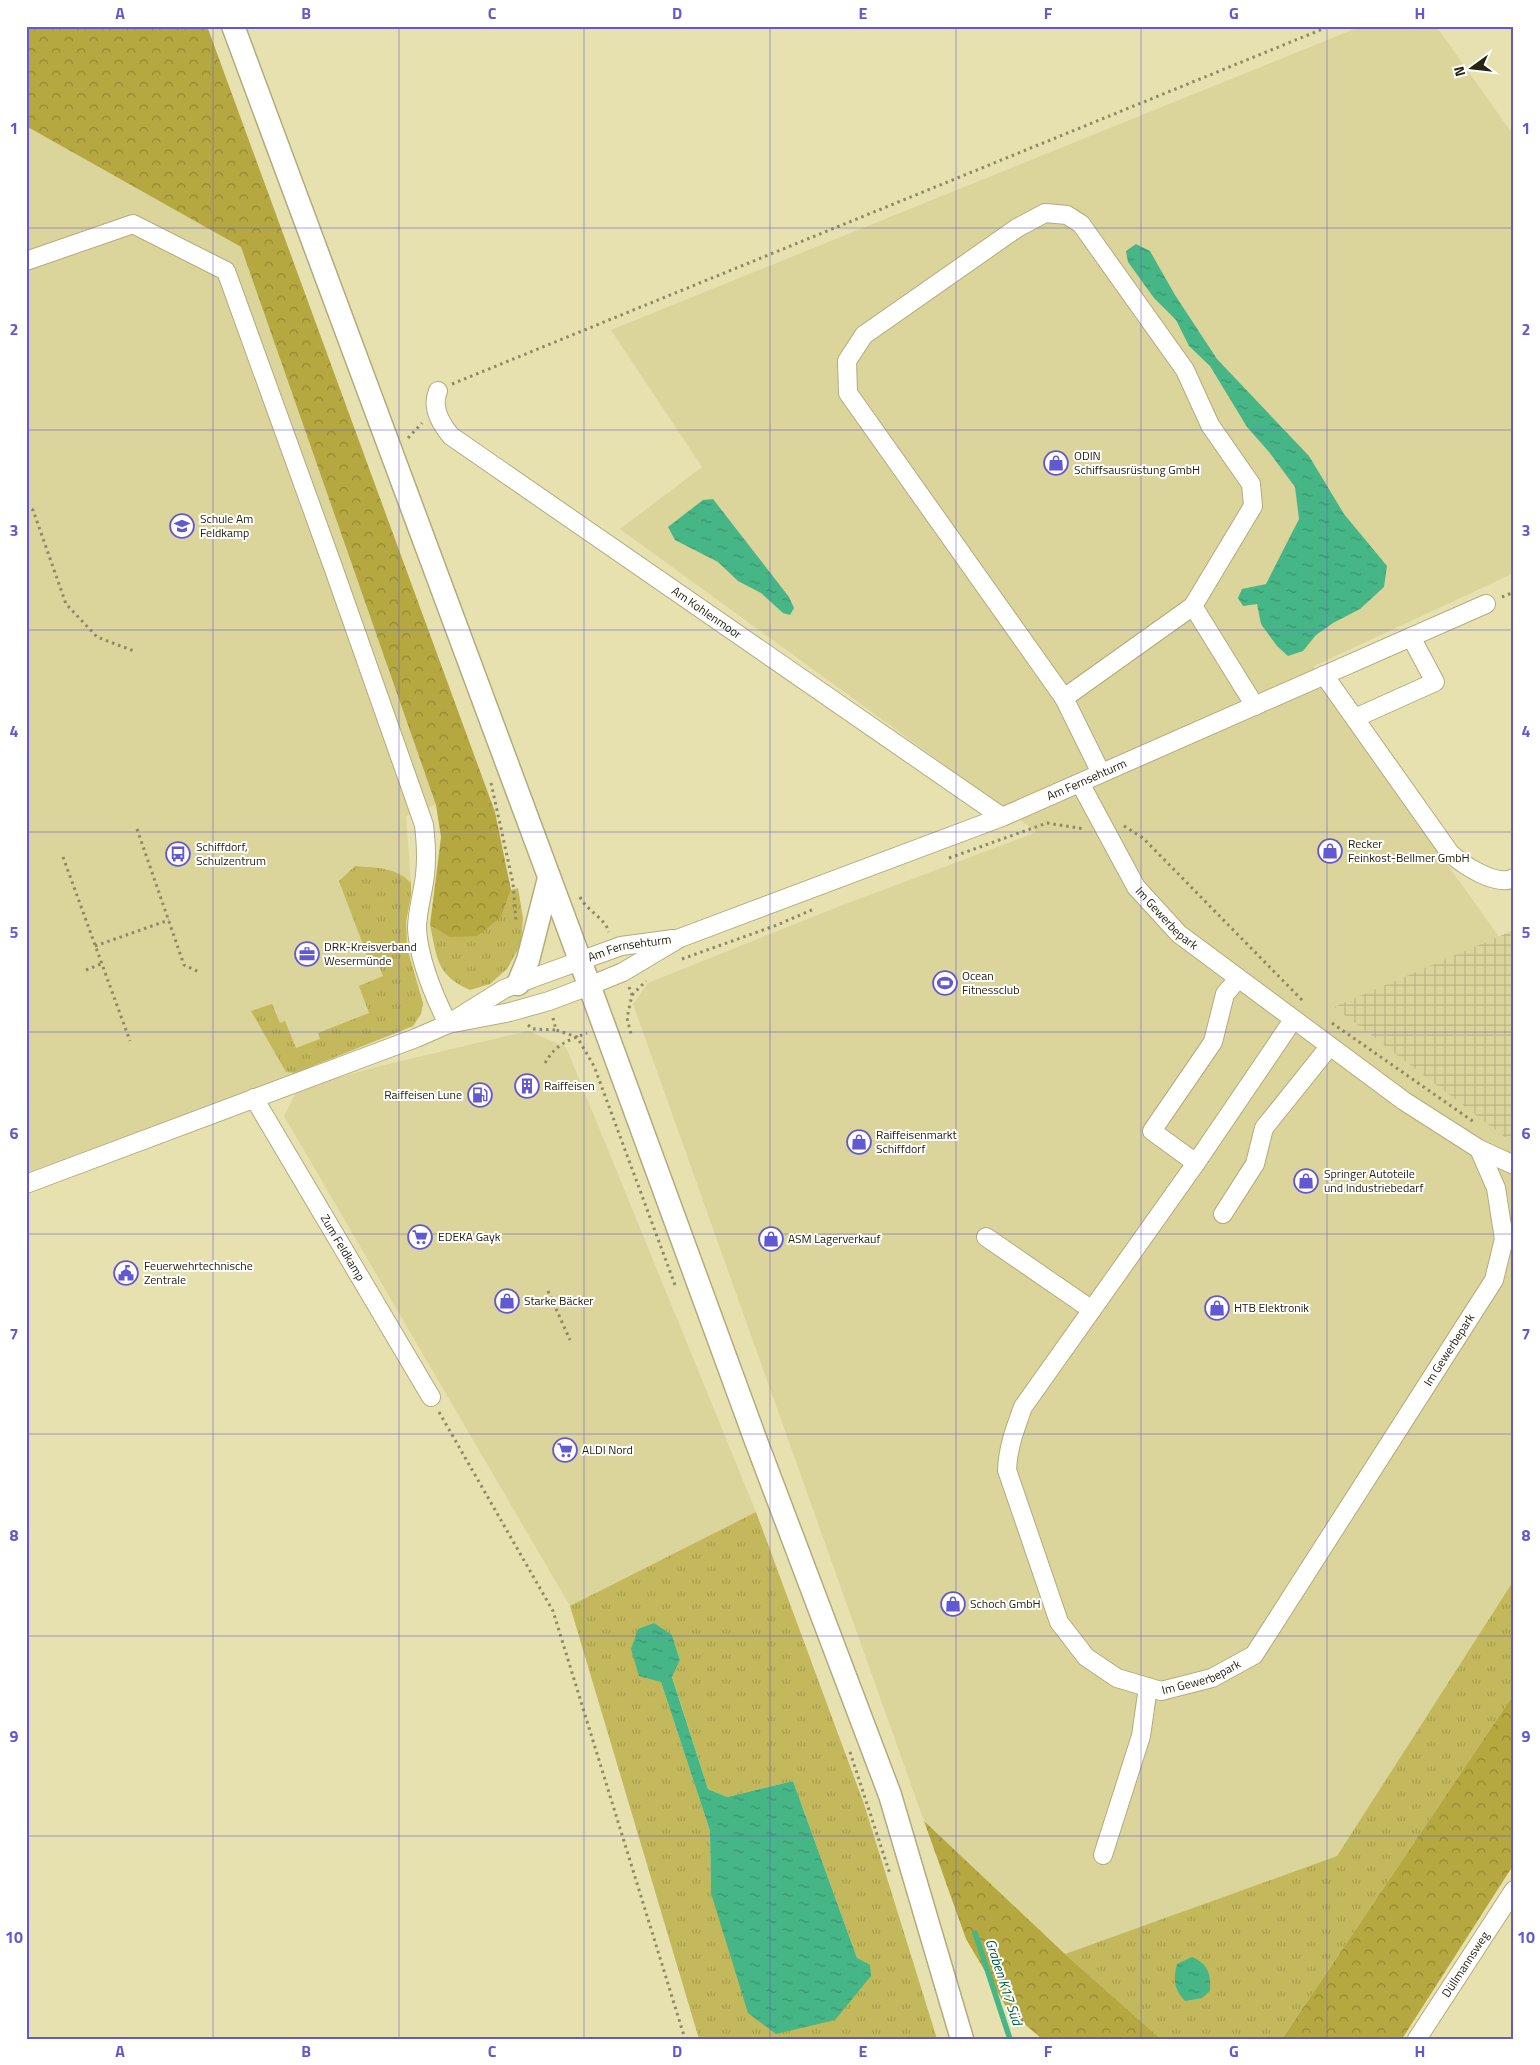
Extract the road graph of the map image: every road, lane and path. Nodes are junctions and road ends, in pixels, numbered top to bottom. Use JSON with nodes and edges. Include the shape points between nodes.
{"nodes":[{"id":1,"x":232,"y":26,"type":"edge"},
{"id":2,"x":1330,"y":26,"type":"edge"},
{"id":3,"x":26,"y":261,"type":"edge"},
{"id":4,"x":438,"y":391,"type":"joint"},
{"id":5,"x":26,"y":506,"type":"edge"},
{"id":6,"x":1486,"y":604,"type":"dead end"},
{"id":7,"x":1193,"y":606,"type":"junction"},
{"id":8,"x":1411,"y":637,"type":"junction"},
{"id":9,"x":134,"y":651,"type":"dead end"},
{"id":10,"x":1324,"y":675,"type":"junction"},
{"id":11,"x":1064,"y":698,"type":"junction"},
{"id":12,"x":1255,"y":706,"type":"junction"},
{"id":13,"x":1355,"y":718,"type":"junction"},
{"id":14,"x":1100,"y":774,"type":"junction"},
{"id":15,"x":490,"y":781,"type":"dead end"},
{"id":16,"x":1080,"y":783,"type":"junction"},
{"id":17,"x":1002,"y":817,"type":"junction"},
{"id":18,"x":137,"y":829,"type":"dead end"},
{"id":19,"x":63,"y":857,"type":"dead end"},
{"id":20,"x":550,"y":878,"type":"junction"},
{"id":21,"x":1514,"y":878,"type":"edge"},
{"id":22,"x":169,"y":920,"type":"junction"},
{"id":23,"x":777,"y":925,"type":"dead end"},
{"id":24,"x":514,"y":929,"type":"dead end"},
{"id":25,"x":680,"y":938,"type":"junction"},
{"id":26,"x":94,"y":946,"type":"junction"},
{"id":27,"x":580,"y":961,"type":"junction"},
{"id":28,"x":677,"y":961,"type":"dead end"},
{"id":29,"x":101,"y":964,"type":"junction"},
{"id":30,"x":86,"y":970,"type":"dead end"},
{"id":31,"x":199,"y":972,"type":"dead end"},
{"id":32,"x":649,"y":977,"type":"dead end"},
{"id":33,"x":1238,"y":979,"type":"junction"},
{"id":34,"x":518,"y":984,"type":"junction"},
{"id":35,"x":589,"y":986,"type":"junction"},
{"id":36,"x":632,"y":995,"type":"dead end"},
{"id":37,"x":549,"y":1001,"type":"junction"},
{"id":38,"x":1292,"y":1020,"type":"junction"},
{"id":39,"x":448,"y":1024,"type":"junction"},
{"id":40,"x":576,"y":1037,"type":"junction"},
{"id":41,"x":130,"y":1041,"type":"dead end"},
{"id":42,"x":1329,"y":1046,"type":"junction"},
{"id":43,"x":545,"y":1063,"type":"dead end"},
{"id":44,"x":254,"y":1098,"type":"junction"},
{"id":45,"x":1479,"y":1149,"type":"junction"},
{"id":46,"x":1196,"y":1163,"type":"junction"},
{"id":47,"x":1514,"y":1165,"type":"edge"},
{"id":48,"x":26,"y":1184,"type":"edge"},
{"id":49,"x":1223,"y":1214,"type":"dead end"},
{"id":50,"x":986,"y":1237,"type":"dead end"},
{"id":51,"x":676,"y":1288,"type":"dead end"},
{"id":52,"x":548,"y":1290,"type":"dead end"},
{"id":53,"x":1092,"y":1310,"type":"junction"},
{"id":54,"x":570,"y":1340,"type":"dead end"},
{"id":55,"x":431,"y":1397,"type":"joint"},
{"id":56,"x":1148,"y":1687,"type":"junction"},
{"id":57,"x":847,"y":1743,"type":"dead end"},
{"id":58,"x":1103,"y":1855,"type":"dead end"},
{"id":59,"x":890,"y":1875,"type":"dead end"},
{"id":60,"x":1514,"y":1890,"type":"edge"},
{"id":61,"x":685,"y":2039,"type":"edge"},
{"id":62,"x":962,"y":2039,"type":"edge"},
{"id":63,"x":1417,"y":2039,"type":"edge"}],
"edges":[{"from":1,"to":20,"type":"main road"},
{"from":2,"to":4,"type":"path"},
{"from":3,"to":39,"type":"street","via":[[133,224],[226,270],[424,825],[427,847],[417,928],[421,953]]},
{"from":4,"to":17,"type":"street","name":"Am Kohlenmoor","via":[[435,398],[440,424],[451,436]]},
{"from":5,"to":9,"type":"path","via":[[33,510],[66,604],[97,637]]},
{"from":6,"to":8,"type":"street","name":"Am Fernsehturm"},
{"from":7,"to":11,"type":"street"},
{"from":7,"to":11,"type":"street","via":[[1253,506],[1250,484],[1210,425],[1185,370],[1081,224],[1067,215],[1045,213],[1017,228],[864,335],[847,361],[848,393]]},
{"from":7,"to":12,"type":"street"},
{"from":8,"to":10,"type":"street","name":"Am Fernsehturm"},
{"from":8,"to":13,"type":"street","via":[[1435,682]]},
{"from":10,"to":12,"type":"street","name":"Am Fernsehturm"},
{"from":10,"to":13,"type":"street"},
{"from":11,"to":14,"type":"street"},
{"from":12,"to":14,"type":"street","name":"Am Fernsehturm"},
{"from":13,"to":21,"type":"street","via":[[1450,853],[1463,865],[1486,876]]},
{"from":14,"to":16,"type":"street","name":"Am Fernsehturm"},
{"from":15,"to":24,"type":"path","via":[[513,883]]},
{"from":16,"to":17,"type":"street","name":"Am Fernsehturm"},
{"from":16,"to":33,"type":"street","name":"Im Gewerbepark","via":[[1136,887],[1179,934]]},
{"from":17,"to":25,"type":"street","name":"Am Fernsehturm"},
{"from":18,"to":22,"type":"path"},
{"from":19,"to":26,"type":"path"},
{"from":20,"to":27,"type":"main road"},
{"from":20,"to":34,"type":"main road","via":[[528,960]]},
{"from":22,"to":26,"type":"path"},
{"from":22,"to":31,"type":"path","via":[[184,964]]},
{"from":23,"to":28,"type":"path"},
{"from":25,"to":27,"type":"street","name":"Am Fernsehturm","via":[[621,946]]},
{"from":25,"to":35,"type":"street","name":"Am Fernsehturm","via":[[623,972]]},
{"from":26,"to":29,"type":"path"},
{"from":27,"to":34,"type":"street"},
{"from":27,"to":35,"type":"main road"},
{"from":29,"to":30,"type":"path"},
{"from":29,"to":41,"type":"path"},
{"from":32,"to":36,"type":"path"},
{"from":33,"to":38,"type":"street","name":"Im Gewerbepark"},
{"from":33,"to":46,"type":"street","via":[[1225,994],[1213,1042],[1152,1131]]},
{"from":34,"to":39,"type":"street","via":[[504,989]]},
{"from":35,"to":37,"type":"street"},
{"from":35,"to":62,"type":"main road","via":[[890,1795]]},
{"from":37,"to":39,"type":"street"},
{"from":37,"to":40,"type":"path","via":[[556,1030]]},
{"from":38,"to":42,"type":"street","name":"Im Gewerbepark"},
{"from":38,"to":46,"type":"street","name":"Im Gewerbepark"},
{"from":39,"to":44,"type":"street"},
{"from":40,"to":43,"type":"path","via":[[552,1051]]},
{"from":40,"to":51,"type":"path","via":[[594,1066]]},
{"from":42,"to":45,"type":"street","name":"Im Gewerbepark","via":[[1404,1101]]},
{"from":42,"to":49,"type":"street","via":[[1264,1128],[1255,1164]]},
{"from":44,"to":48,"type":"street"},
{"from":44,"to":55,"type":"street","name":"Zum Feldkamp"},
{"from":45,"to":47,"type":"street"},
{"from":45,"to":56,"type":"street","name":"Im Gewerbepark","via":[[1496,1188],[1504,1240],[1494,1280],[1254,1655],[1212,1678],[1161,1691]]},
{"from":46,"to":53,"type":"street","name":"Im Gewerbepark"},
{"from":50,"to":53,"type":"street"},
{"from":52,"to":54,"type":"path"},
{"from":53,"to":56,"type":"street","name":"Im Gewerbepark","via":[[1023,1408],[1008,1451],[1007,1470],[1059,1622],[1086,1656],[1117,1678]]},
{"from":55,"to":61,"type":"path","via":[[553,1612]]},
{"from":56,"to":58,"type":"street","via":[[1141,1736]]},
{"from":57,"to":59,"type":"path"},
{"from":60,"to":63,"type":"street","name":"Düllmannsweg"}]}
